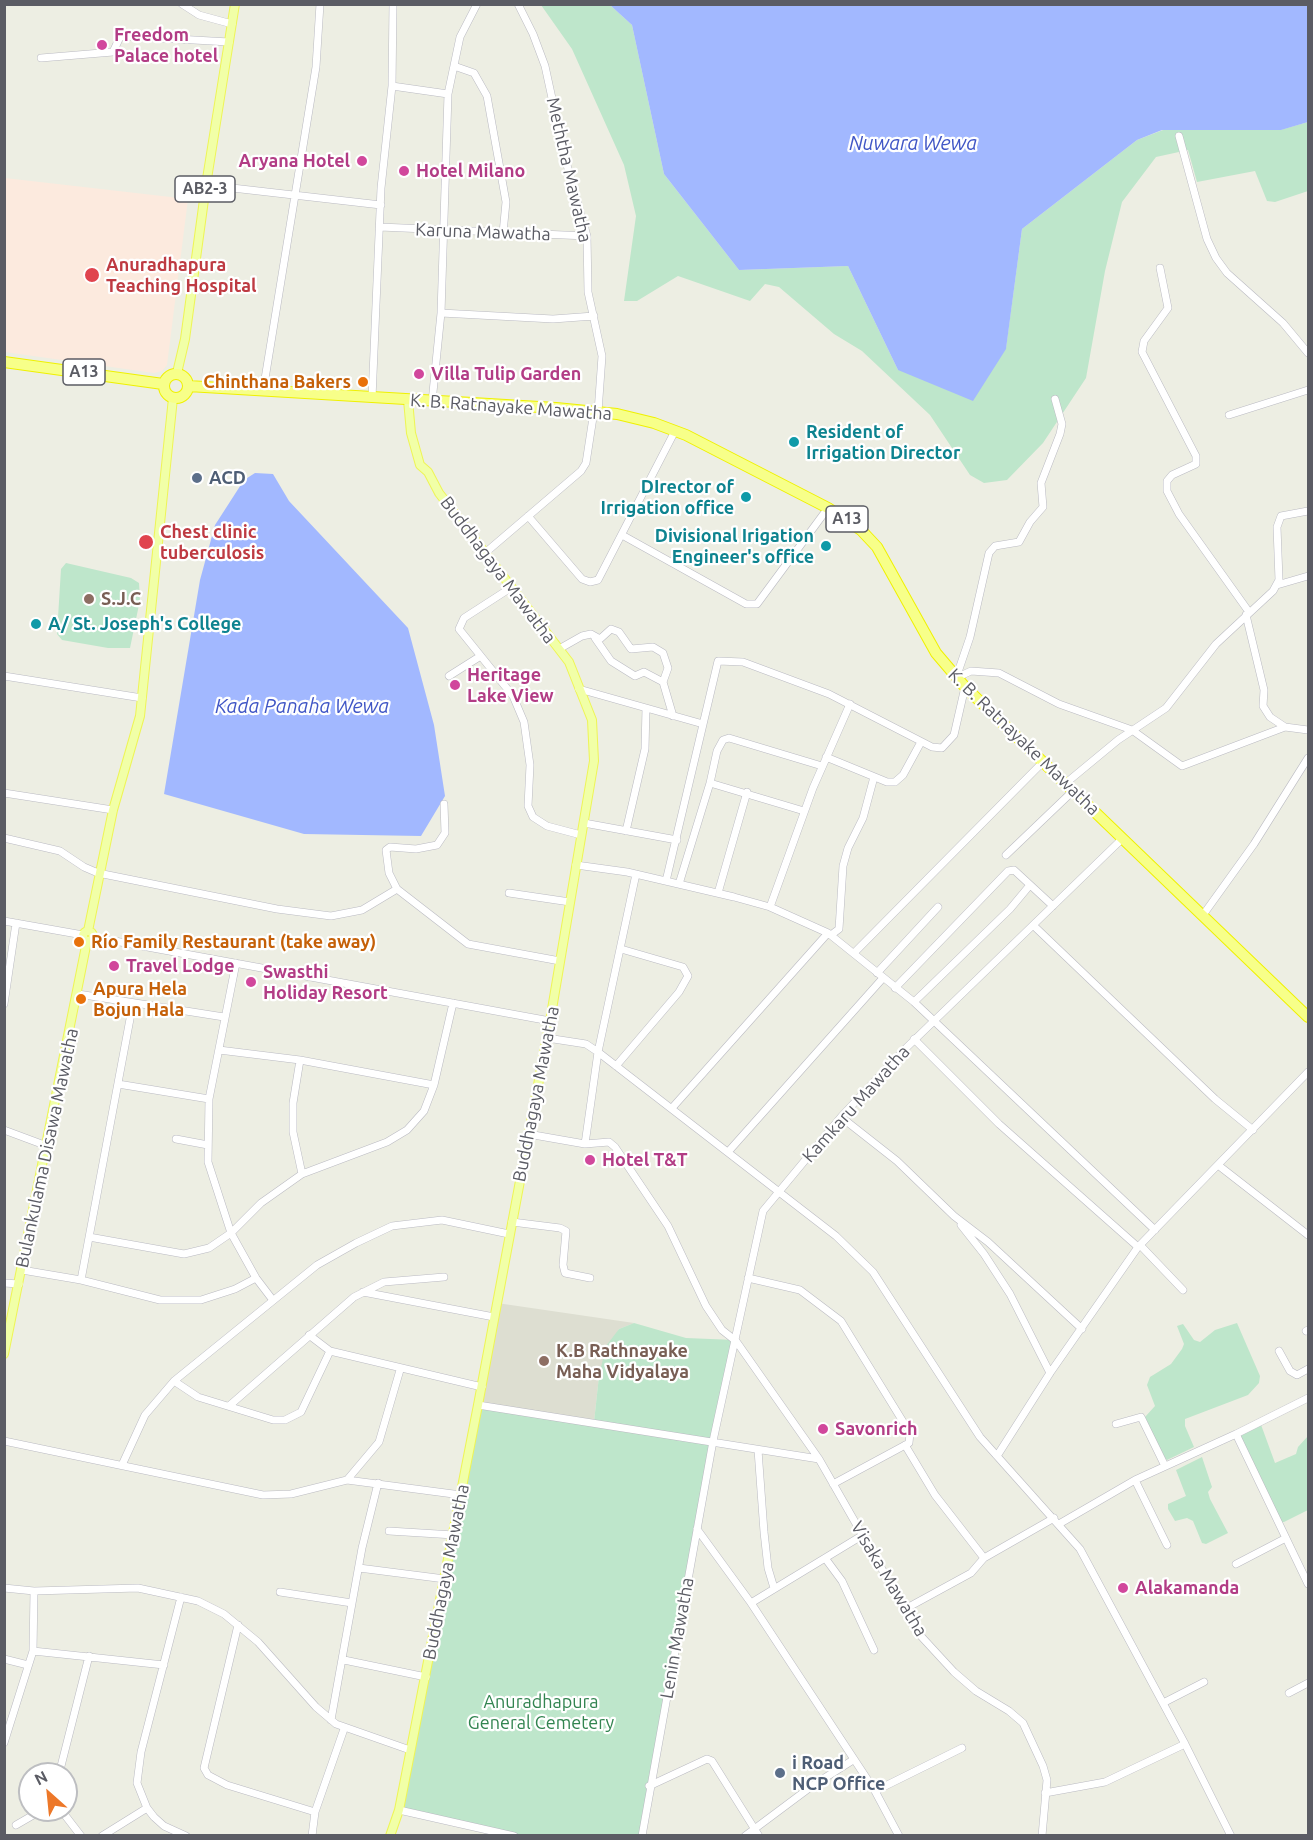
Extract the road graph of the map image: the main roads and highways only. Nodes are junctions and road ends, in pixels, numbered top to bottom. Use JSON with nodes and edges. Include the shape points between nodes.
{"nodes":[{"id":1,"x":235,"y":4,"type":"edge"},
{"id":2,"x":4,"y":362,"type":"edge"},
{"id":3,"x":177,"y":374,"type":"junction"},
{"id":4,"x":163,"y":384,"type":"junction"},
{"id":5,"x":188,"y":386,"type":"junction"},
{"id":6,"x":173,"y":398,"type":"junction"},
{"id":7,"x":408,"y":400,"type":"junction"},
{"id":8,"x":1308,"y":1017,"type":"edge"},
{"id":9,"x":6,"y":1336,"type":"edge"},
{"id":10,"x":4,"y":1354,"type":"edge"},
{"id":11,"x":390,"y":1836,"type":"edge"}],
"edges":[{"from":1,"to":3,"type":"main road","number":"AB2-3"},
{"from":2,"to":4,"type":"highway","number":"A13"},
{"from":3,"to":4,"type":"highway"},
{"from":3,"to":5,"type":"highway","via":[[186,378]]},
{"from":4,"to":6,"type":"highway"},
{"from":5,"to":6,"type":"highway","via":[[184,394]]},
{"from":5,"to":7,"type":"highway","name":"K. B. Ratnayake Mawatha","number":"A13"},
{"from":6,"to":9,"type":"main road","name":"Bulankulama Disawa Mawatha","via":[[140,716],[99,873],[78,994]]},
{"from":7,"to":8,"type":"highway","name":"K. B. Ratnayake Mawatha","number":"A13","via":[[596,411],[636,418],[675,430],[828,508],[861,530],[882,554],[936,653],[956,678]]},
{"from":7,"to":11,"type":"main road","name":"Buddhagaya Mawatha","via":[[411,433],[420,465],[569,662],[592,720],[594,761],[547,1038],[454,1535],[399,1810]]},
{"from":9,"to":10,"type":"main road","name":"Bulankulama Disawa Mawatha"}]}
